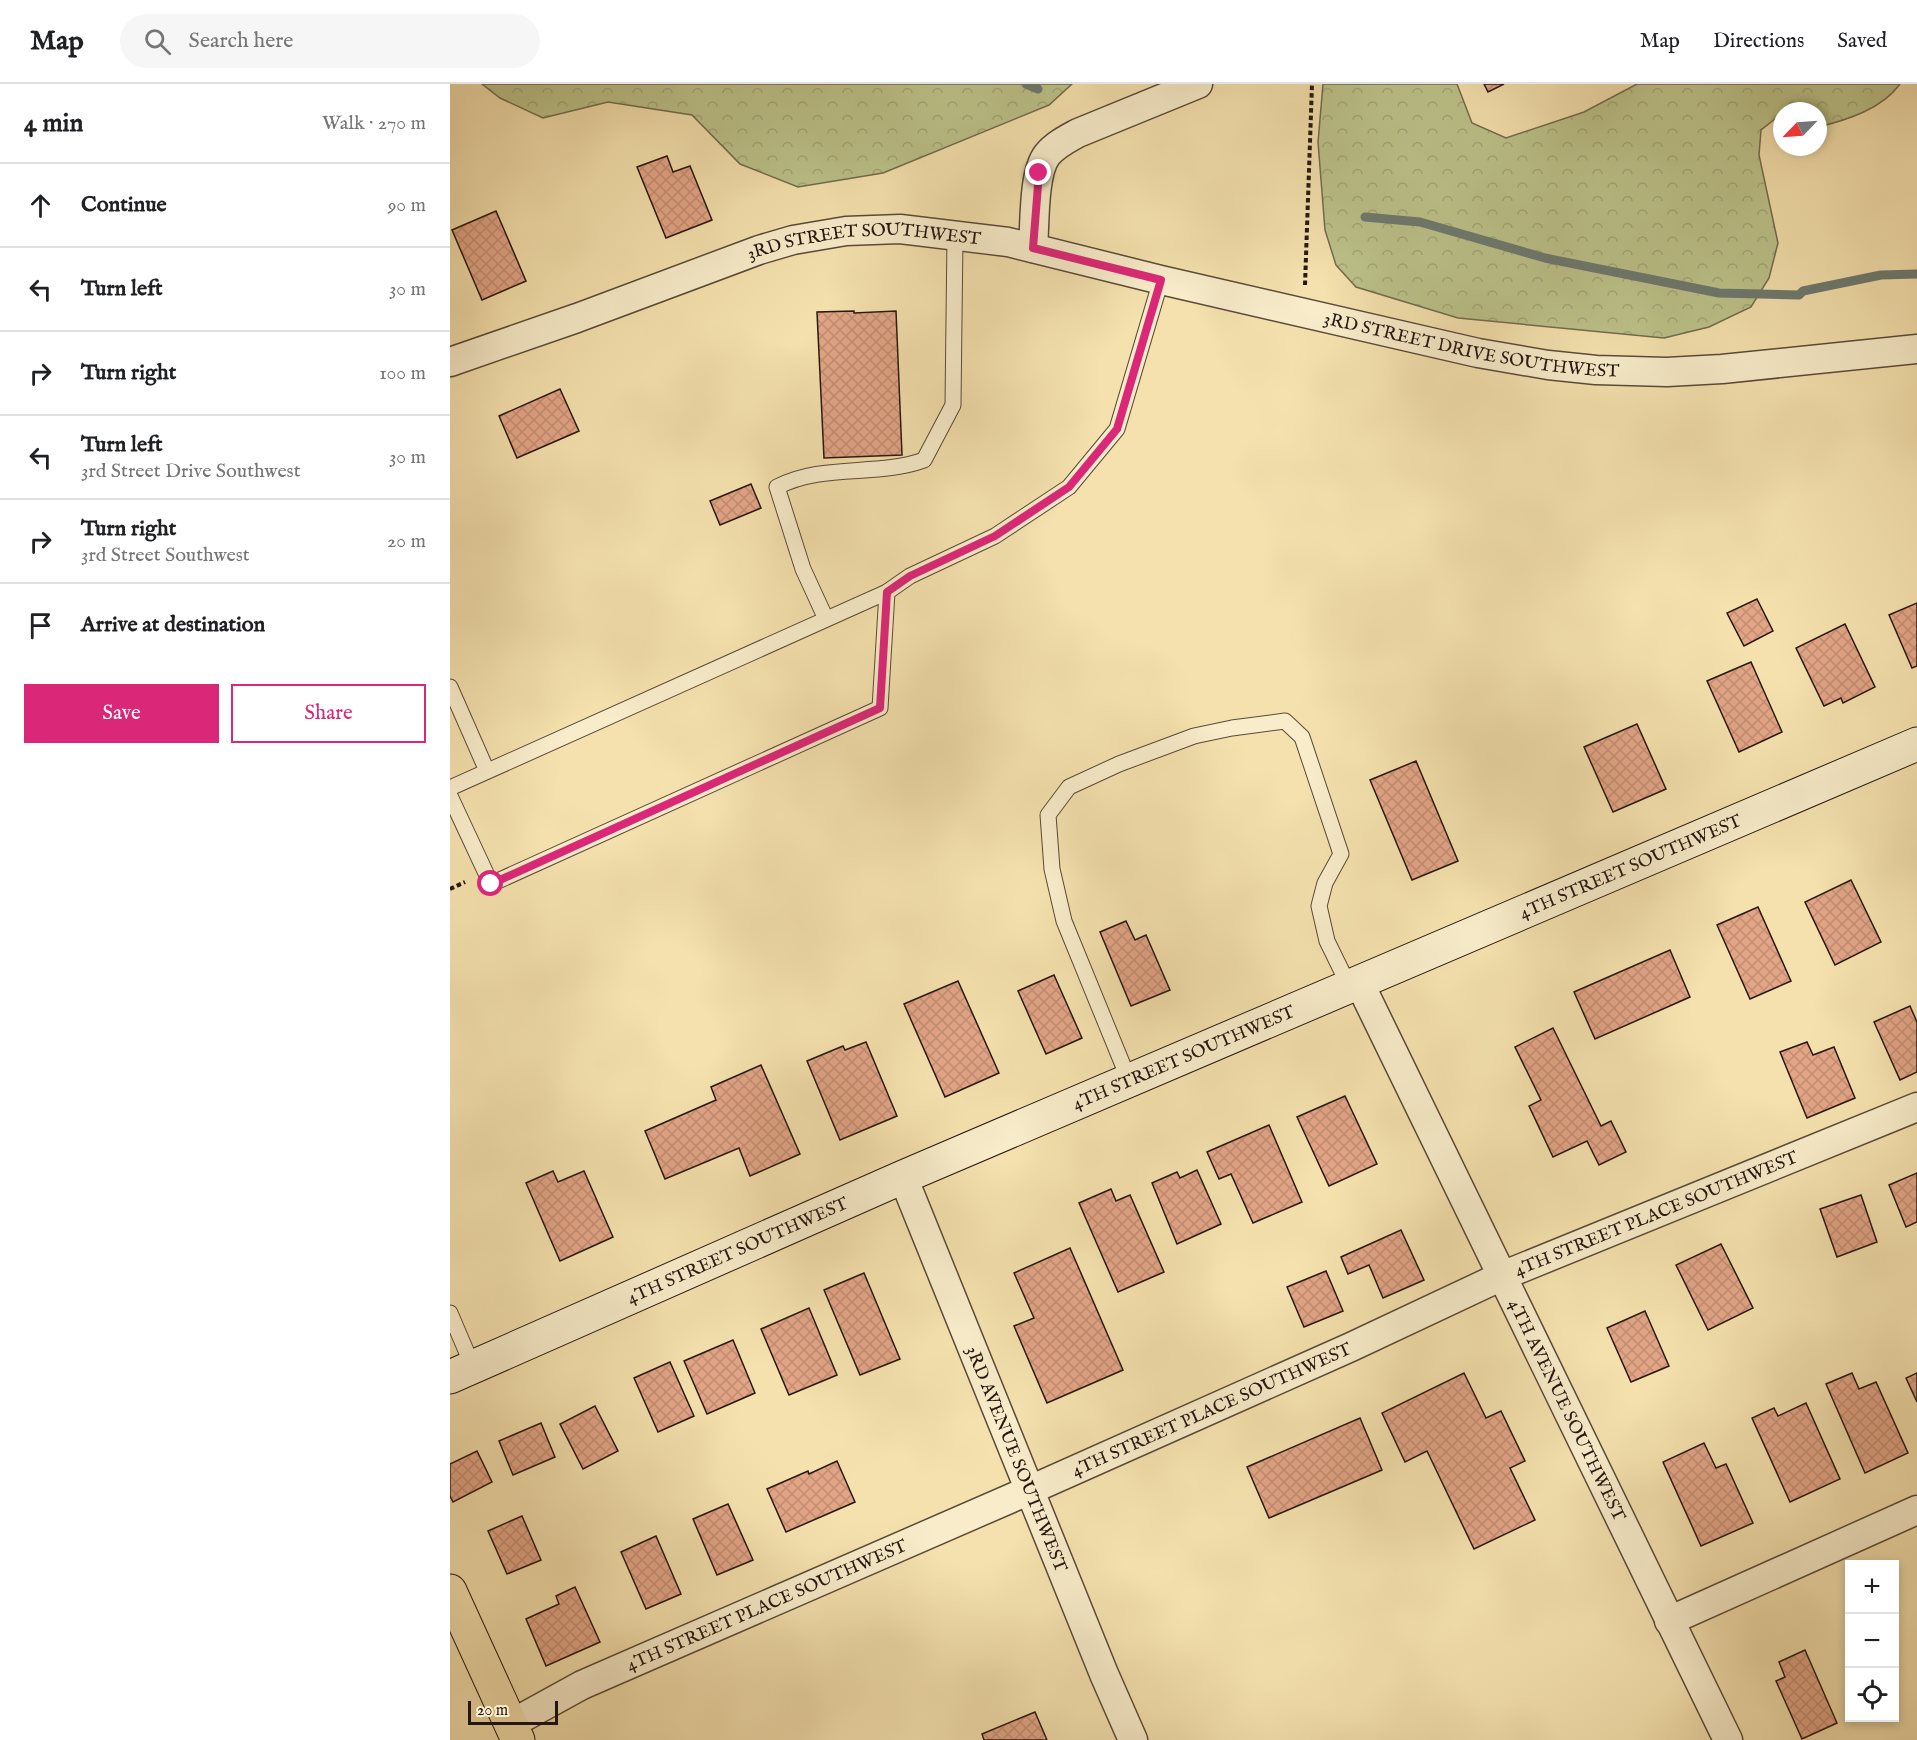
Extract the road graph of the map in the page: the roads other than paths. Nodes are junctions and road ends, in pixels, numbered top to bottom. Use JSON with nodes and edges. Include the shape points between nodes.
{"nodes":[{"id":1,"x":1198,"y":84,"type":"edge"},
{"id":2,"x":955,"y":236,"type":"junction"},
{"id":3,"x":1033,"y":248,"type":"junction"},
{"id":4,"x":1161,"y":280,"type":"junction"},
{"id":5,"x":1917,"y":349,"type":"edge"},
{"id":6,"x":450,"y":362,"type":"edge"},
{"id":7,"x":887,"y":592,"type":"junction"},
{"id":8,"x":826,"y":619,"type":"junction"},
{"id":9,"x":450,"y":687,"type":"edge"},
{"id":10,"x":1917,"y":744,"type":"edge"},
{"id":11,"x":487,"y":771,"type":"junction"},
{"id":12,"x":450,"y":788,"type":"edge"},
{"id":13,"x":450,"y":796,"type":"edge"},
{"id":14,"x":1354,"y":984,"type":"junction"},
{"id":15,"x":1129,"y":1080,"type":"junction"},
{"id":16,"x":1917,"y":1107,"type":"edge"},
{"id":17,"x":903,"y":1177,"type":"junction"},
{"id":18,"x":1502,"y":1276,"type":"junction"},
{"id":19,"x":450,"y":1313,"type":"edge"},
{"id":20,"x":462,"y":1372,"type":"edge"},
{"id":21,"x":1030,"y":1490,"type":"junction"},
{"id":22,"x":1917,"y":1510,"type":"edge"},
{"id":23,"x":450,"y":1591,"type":"edge"},
{"id":24,"x":1669,"y":1621,"type":"junction"},
{"id":25,"x":514,"y":1732,"type":"edge"},
{"id":26,"x":1133,"y":1740,"type":"edge"},
{"id":27,"x":1728,"y":1740,"type":"edge"}],
"edges":[{"from":1,"to":3,"type":"street","via":[[1078,133],[1047,155],[1039,173]]},
{"from":2,"to":3,"type":"street","name":"3RD STREET SOUTHWEST"},
{"from":2,"to":6,"type":"street","name":"3RD STREET SOUTHWEST","via":[[900,229],[846,231],[793,240]]},
{"from":2,"to":8,"type":"lane","via":[[953,405],[924,460],[905,467],[819,473],[777,487],[804,569]]},
{"from":3,"to":4,"type":"street","name":"3RD STREET DRIVE SOUTHWEST"},
{"from":4,"to":5,"type":"street","name":"3RD STREET DRIVE SOUTHWEST","via":[[1478,353],[1596,370],[1711,370]]},
{"from":4,"to":7,"type":"lane","via":[[1117,429],[1069,487],[995,536],[910,576]]},
{"from":7,"to":8,"type":"lane"},
{"from":7,"to":13,"type":"lane","via":[[880,708],[491,884]]},
{"from":8,"to":11,"type":"lane"},
{"from":9,"to":11,"type":"lane"},
{"from":10,"to":14,"type":"main road","name":"4TH STREET SOUTHWEST"},
{"from":11,"to":12,"type":"lane"},
{"from":14,"to":15,"type":"main road","name":"4TH STREET SOUTHWEST"},
{"from":14,"to":15,"type":"lane","via":[[1327,941],[1318,906],[1341,854],[1302,737],[1285,721],[1194,736],[1119,764],[1069,788],[1048,815],[1052,869],[1064,921]]},
{"from":14,"to":18,"type":"street","name":"4TH AVENUE SOUTHWEST"},
{"from":15,"to":17,"type":"main road","name":"4TH STREET SOUTHWEST"},
{"from":16,"to":18,"type":"street","name":"4TH STREET PLACE SOUTHWEST"},
{"from":17,"to":20,"type":"main road","name":"4TH STREET SOUTHWEST"},
{"from":17,"to":21,"type":"street","name":"3RD AVENUE SOUTHWEST"},
{"from":18,"to":21,"type":"street","name":"4TH STREET PLACE SOUTHWEST"},
{"from":18,"to":24,"type":"street","name":"4TH AVENUE SOUTHWEST"},
{"from":19,"to":20,"type":"lane"},
{"from":21,"to":25,"type":"street","name":"4TH STREET PLACE SOUTHWEST","via":[[582,1685]]},
{"from":21,"to":26,"type":"street","name":"3RD AVENUE SOUTHWEST"},
{"from":22,"to":24,"type":"street"},
{"from":23,"to":25,"type":"main road"},
{"from":24,"to":27,"type":"street","name":"4TH AVENUE SOUTHWEST"}]}
